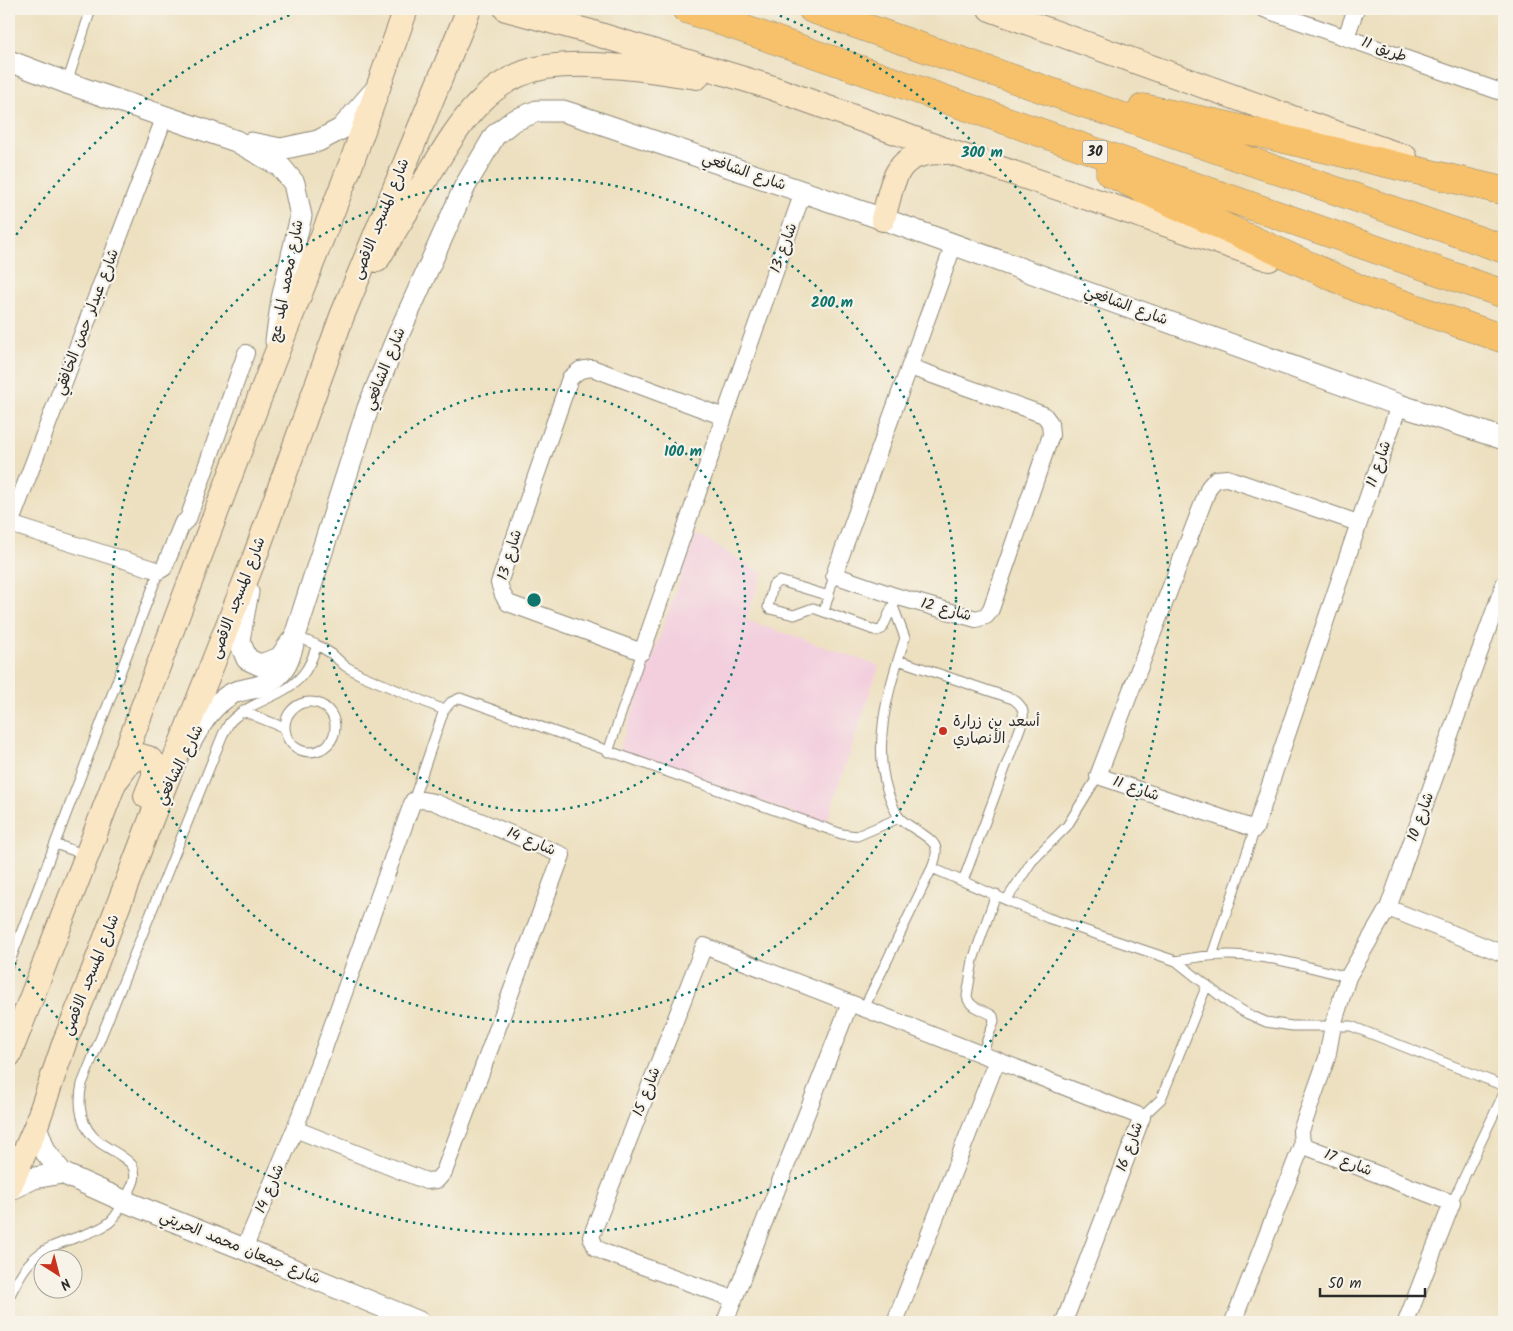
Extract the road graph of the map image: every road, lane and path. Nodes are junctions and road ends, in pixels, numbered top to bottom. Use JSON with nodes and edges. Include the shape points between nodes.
{"nodes":[{"id":1,"x":91,"y":9,"type":"edge"},
{"id":2,"x":406,"y":9,"type":"edge"},
{"id":3,"x":468,"y":9,"type":"edge"},
{"id":4,"x":506,"y":9,"type":"edge"},
{"id":5,"x":557,"y":9,"type":"edge"},
{"id":6,"x":686,"y":9,"type":"edge"},
{"id":7,"x":812,"y":9,"type":"edge"},
{"id":8,"x":990,"y":9,"type":"edge"},
{"id":9,"x":1264,"y":9,"type":"edge"},
{"id":10,"x":1356,"y":9,"type":"edge"},
{"id":11,"x":587,"y":31,"type":"junction"},
{"id":12,"x":1346,"y":37,"type":"junction"},
{"id":13,"x":9,"y":63,"type":"edge"},
{"id":14,"x":1025,"y":82,"type":"junction"},
{"id":15,"x":67,"y":83,"type":"junction"},
{"id":16,"x":770,"y":87,"type":"junction"},
{"id":17,"x":376,"y":88,"type":"junction"},
{"id":18,"x":1504,"y":93,"type":"edge"},
{"id":19,"x":165,"y":116,"type":"junction"},
{"id":20,"x":1010,"y":123,"type":"junction"},
{"id":21,"x":236,"y":141,"type":"junction"},
{"id":22,"x":951,"y":152,"type":"junction"},
{"id":23,"x":1504,"y":191,"type":"edge"},
{"id":24,"x":804,"y":192,"type":"junction"},
{"id":25,"x":883,"y":219,"type":"junction"},
{"id":26,"x":954,"y":244,"type":"junction"},
{"id":27,"x":1504,"y":249,"type":"edge"},
{"id":28,"x":1360,"y":289,"type":"junction"},
{"id":29,"x":1504,"y":294,"type":"edge"},
{"id":30,"x":342,"y":316,"type":"junction"},
{"id":31,"x":1504,"y":340,"type":"edge"},
{"id":32,"x":246,"y":353,"type":"dead end"},
{"id":33,"x":273,"y":362,"type":"junction"},
{"id":34,"x":910,"y":366,"type":"junction"},
{"id":35,"x":1399,"y":405,"type":"junction"},
{"id":36,"x":724,"y":417,"type":"junction"},
{"id":37,"x":1504,"y":440,"type":"edge"},
{"id":38,"x":188,"y":519,"type":"junction"},
{"id":39,"x":212,"y":520,"type":"junction"},
{"id":40,"x":1358,"y":523,"type":"junction"},
{"id":41,"x":9,"y":525,"type":"edge"},
{"id":42,"x":254,"y":559,"type":"junction"},
{"id":43,"x":159,"y":572,"type":"junction"},
{"id":44,"x":834,"y":575,"type":"junction"},
{"id":45,"x":1504,"y":584,"type":"edge"},
{"id":46,"x":829,"y":596,"type":"junction"},
{"id":47,"x":894,"y":601,"type":"junction"},
{"id":48,"x":1500,"y":610,"type":"edge"},
{"id":49,"x":824,"y":612,"type":"junction"},
{"id":50,"x":295,"y":636,"type":"junction"},
{"id":51,"x":318,"y":645,"type":"junction"},
{"id":52,"x":642,"y":652,"type":"junction"},
{"id":53,"x":898,"y":660,"type":"junction"},
{"id":54,"x":444,"y":710,"type":"junction"},
{"id":55,"x":243,"y":711,"type":"junction"},
{"id":56,"x":284,"y":728,"type":"junction"},
{"id":57,"x":608,"y":752,"type":"junction"},
{"id":58,"x":1098,"y":776,"type":"junction"},
{"id":59,"x":113,"y":785,"type":"junction"},
{"id":60,"x":413,"y":801,"type":"junction"},
{"id":61,"x":899,"y":818,"type":"junction"},
{"id":62,"x":150,"y":822,"type":"junction"},
{"id":63,"x":1254,"y":829,"type":"junction"},
{"id":64,"x":55,"y":844,"type":"junction"},
{"id":65,"x":87,"y":855,"type":"junction"},
{"id":66,"x":932,"y":868,"type":"junction"},
{"id":67,"x":963,"y":881,"type":"junction"},
{"id":68,"x":996,"y":894,"type":"junction"},
{"id":69,"x":1006,"y":899,"type":"junction"},
{"id":70,"x":1388,"y":908,"type":"junction"},
{"id":71,"x":107,"y":934,"type":"junction"},
{"id":72,"x":1504,"y":954,"type":"edge"},
{"id":73,"x":1212,"y":955,"type":"junction"},
{"id":74,"x":1176,"y":961,"type":"junction"},
{"id":75,"x":9,"y":964,"type":"edge"},
{"id":76,"x":1348,"y":977,"type":"junction"},
{"id":77,"x":1207,"y":986,"type":"junction"},
{"id":78,"x":857,"y":1006,"type":"junction"},
{"id":79,"x":1333,"y":1025,"type":"junction"},
{"id":80,"x":935,"y":1036,"type":"joint"},
{"id":81,"x":9,"y":1056,"type":"edge"},
{"id":82,"x":989,"y":1057,"type":"junction"},
{"id":83,"x":1504,"y":1086,"type":"edge"},
{"id":84,"x":1504,"y":1093,"type":"edge"},
{"id":85,"x":1142,"y":1117,"type":"junction"},
{"id":86,"x":36,"y":1126,"type":"junction"},
{"id":87,"x":295,"y":1129,"type":"junction"},
{"id":88,"x":1302,"y":1145,"type":"junction"},
{"id":89,"x":62,"y":1172,"type":"junction"},
{"id":90,"x":9,"y":1189,"type":"edge"},
{"id":91,"x":124,"y":1202,"type":"junction"},
{"id":92,"x":1452,"y":1203,"type":"junction"},
{"id":93,"x":244,"y":1249,"type":"junction"},
{"id":94,"x":9,"y":1298,"type":"edge"},
{"id":95,"x":734,"y":1299,"type":"junction"},
{"id":96,"x":390,"y":1317,"type":"edge"},
{"id":97,"x":419,"y":1322,"type":"edge"},
{"id":98,"x":725,"y":1322,"type":"edge"},
{"id":99,"x":895,"y":1322,"type":"edge"},
{"id":100,"x":1064,"y":1322,"type":"edge"},
{"id":101,"x":1234,"y":1322,"type":"edge"},
{"id":102,"x":1406,"y":1322,"type":"edge"}],
"edges":[{"from":1,"to":15,"type":"lane"},
{"from":2,"to":17,"type":"main road"},
{"from":3,"to":30,"type":"main road","name":"شارع المسجد الاقصى"},
{"from":4,"to":11,"type":"main road"},
{"from":5,"to":11,"type":"main road"},
{"from":6,"to":20,"type":"highway","number":"30"},
{"from":7,"to":14,"type":"highway"},
{"from":8,"to":23,"type":"main road"},
{"from":9,"to":12,"type":"street","name":"طريق 11"},
{"from":10,"to":12,"type":"street"},
{"from":11,"to":16,"type":"main road"},
{"from":12,"to":18,"type":"street","name":"طريق 11"},
{"from":13,"to":15,"type":"street","name":"شارع محمد المد عج"},
{"from":14,"to":23,"type":"highway"},
{"from":14,"to":27,"type":"highway"},
{"from":15,"to":19,"type":"street","name":"شارع محمد المد عج"},
{"from":16,"to":22,"type":"main road"},
{"from":16,"to":30,"type":"main road","via":[[672,73],[589,66],[546,67],[508,80],[481,101],[459,125]]},
{"from":17,"to":21,"type":"street","name":"شارع محمد المد عج","via":[[341,129],[318,141],[282,149]]},
{"from":17,"to":33,"type":"main road","via":[[351,164]]},
{"from":19,"to":21,"type":"street","name":"شارع محمد المد عج"},
{"from":19,"to":41,"type":"street","name":"شارع عبدلر حمن الخافقي"},
{"from":20,"to":28,"type":"highway","via":[[1155,195]]},
{"from":20,"to":29,"type":"highway","number":"30"},
{"from":21,"to":33,"type":"street","name":"شارع محمد المد عج","via":[[280,166],[294,183],[300,216],[282,299]]},
{"from":22,"to":25,"type":"main road","via":[[931,152],[902,164]]},
{"from":22,"to":28,"type":"main road"},
{"from":24,"to":25,"type":"street","name":"شارع الشافعي"},
{"from":24,"to":36,"type":"street","name":"شارع 13"},
{"from":24,"to":50,"type":"street","name":"شارع الشافعي","via":[[563,111],[537,111],[514,121],[495,135],[465,186],[375,391]]},
{"from":25,"to":26,"type":"street","name":"شارع الشافعي"},
{"from":26,"to":34,"type":"street"},
{"from":26,"to":35,"type":"street","name":"شارع الشافعي"},
{"from":28,"to":31,"type":"highway"},
{"from":30,"to":42,"type":"main road","name":"شارع المسجد الاقصى"},
{"from":32,"to":38,"type":"street"},
{"from":33,"to":39,"type":"main road"},
{"from":34,"to":44,"type":"street"},
{"from":34,"to":47,"type":"street","name":"شارع 12","via":[[1044,415],[1050,423],[1051,435],[986,616],[976,620]]},
{"from":35,"to":37,"type":"street","name":"شارع الشافعي"},
{"from":35,"to":40,"type":"street","name":"شارع 11"},
{"from":36,"to":52,"type":"street","name":"شارع 13"},
{"from":36,"to":52,"type":"street","name":"شارع 13","via":[[592,368],[580,370],[570,378],[499,583],[508,602]]},
{"from":38,"to":39,"type":"street"},
{"from":38,"to":43,"type":"street","via":[[182,524],[164,568]]},
{"from":39,"to":59,"type":"main road"},
{"from":40,"to":58,"type":"street","name":"شارع 11","via":[[1227,478],[1216,479],[1209,487]]},
{"from":40,"to":63,"type":"street","name":"شارع 11"},
{"from":41,"to":43,"type":"street"},
{"from":42,"to":50,"type":"street","name":"شارع الشافعي","via":[[239,640],[247,659],[260,665],[280,658]]},
{"from":42,"to":62,"type":"main road","name":"شارع المسجد الاقصى"},
{"from":43,"to":64,"type":"lane"},
{"from":44,"to":46,"type":"lane"},
{"from":44,"to":47,"type":"street","name":"شارع 12"},
{"from":45,"to":48,"type":"street","name":"شارع 10"},
{"from":46,"to":49,"type":"lane"},
{"from":46,"to":49,"type":"lane","via":[[780,582],[773,585],[768,603],[770,609],[792,615],[810,608]]},
{"from":47,"to":49,"type":"lane","via":[[882,628],[877,631]]},
{"from":47,"to":53,"type":"lane","via":[[905,636]]},
{"from":48,"to":70,"type":"street","name":"شارع 10"},
{"from":50,"to":51,"type":"lane"},
{"from":50,"to":62,"type":"street","name":"شارع الشافعي","via":[[290,660],[278,675],[263,685],[234,693],[202,721]]},
{"from":51,"to":54,"type":"lane","via":[[361,675]]},
{"from":51,"to":55,"type":"lane","via":[[306,671],[294,683],[281,693]]},
{"from":52,"to":57,"type":"lane"},
{"from":53,"to":61,"type":"lane","via":[[887,707],[882,760],[885,782]]},
{"from":53,"to":67,"type":"lane","via":[[1013,699],[1025,713]]},
{"from":54,"to":57,"type":"lane","via":[[450,702],[460,698]]},
{"from":54,"to":60,"type":"lane"},
{"from":55,"to":56,"type":"lane"},
{"from":55,"to":91,"type":"lane","via":[[230,721],[223,734],[82,1084],[79,1100],[86,1128],[100,1142],[129,1161],[135,1170]]},
{"from":56,"to":56,"type":"lane","via":[[289,742],[295,747],[316,751],[333,737],[334,722],[328,709],[307,702],[289,713]]},
{"from":57,"to":61,"type":"lane","via":[[851,836]]},
{"from":58,"to":63,"type":"street","name":"شارع 11"},
{"from":58,"to":69,"type":"lane","via":[[1067,826],[1032,861]]},
{"from":59,"to":65,"type":"main road"},
{"from":59,"to":71,"type":"main road","via":[[129,763],[141,756],[154,764],[154,776],[112,893]]},
{"from":60,"to":87,"type":"street","name":"شارع 14"},
{"from":60,"to":87,"type":"street","name":"شارع 14","via":[[434,802],[562,855],[444,1172],[437,1180],[426,1181]]},
{"from":61,"to":66,"type":"lane","via":[[934,844]]},
{"from":62,"to":71,"type":"main road","name":"شارع المسجد الاقصى"},
{"from":63,"to":73,"type":"lane"},
{"from":64,"to":65,"type":"lane"},
{"from":64,"to":75,"type":"lane"},
{"from":65,"to":81,"type":"main road"},
{"from":66,"to":67,"type":"lane"},
{"from":66,"to":78,"type":"lane"},
{"from":67,"to":68,"type":"lane"},
{"from":68,"to":69,"type":"lane"},
{"from":68,"to":82,"type":"lane","via":[[973,960],[967,996],[971,1005],[993,1016]]},
{"from":69,"to":74,"type":"lane","via":[[1048,918]]},
{"from":70,"to":72,"type":"street"},
{"from":70,"to":76,"type":"street","name":"شارع 10"},
{"from":71,"to":86,"type":"main road","name":"شارع المسجد الاقصى","via":[[64,1041]]},
{"from":73,"to":74,"type":"lane"},
{"from":73,"to":76,"type":"lane","via":[[1241,954],[1281,960]]},
{"from":74,"to":77,"type":"lane"},
{"from":76,"to":79,"type":"street","name":"شارع 10"},
{"from":77,"to":79,"type":"lane","via":[[1238,1009],[1266,1022],[1292,1026]]},
{"from":77,"to":85,"type":"lane","via":[[1161,1099]]},
{"from":78,"to":80,"type":"street","name":"شارع 15"},
{"from":78,"to":95,"type":"street"},
{"from":78,"to":95,"type":"street","name":"شارع 15","via":[[704,946],[591,1236],[596,1248],[606,1254]]},
{"from":79,"to":83,"type":"lane","via":[[1351,1026]]},
{"from":79,"to":88,"type":"street","name":"شارع 10","via":[[1327,1058],[1301,1131]]},
{"from":80,"to":82,"type":"street","name":"شارع 16"},
{"from":82,"to":85,"type":"street","name":"شارع 16"},
{"from":82,"to":99,"type":"street"},
{"from":84,"to":92,"type":"lane"},
{"from":85,"to":100,"type":"street","name":"شارع 16"},
{"from":86,"to":89,"type":"street","name":"شارع جمعان محمد الحريتي","via":[[45,1151]]},
{"from":86,"to":90,"type":"main road","name":"شارع المسجد الاقصى"},
{"from":87,"to":93,"type":"street","name":"شارع 14"},
{"from":88,"to":92,"type":"street","name":"شارع 17"},
{"from":88,"to":101,"type":"street"},
{"from":89,"to":90,"type":"street","via":[[34,1178]]},
{"from":89,"to":91,"type":"street","name":"شارع جمعان محمد الحريتي"},
{"from":91,"to":93,"type":"street","name":"شارع جمعان محمد الحريتي"},
{"from":91,"to":94,"type":"lane","via":[[108,1224],[51,1246],[33,1259]]},
{"from":92,"to":102,"type":"street"},
{"from":93,"to":96,"type":"street","name":"شارع جمعان محمد الحريتي"},
{"from":95,"to":98,"type":"street"},
{"from":96,"to":97,"type":"street","name":"شارع جمعان محمد الحريتي"}]}
